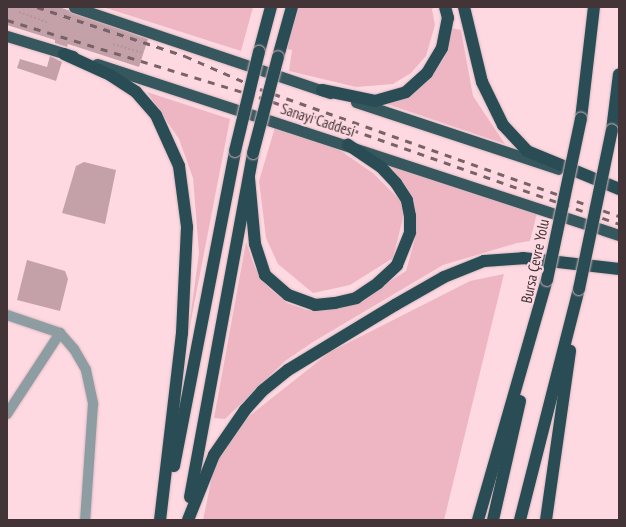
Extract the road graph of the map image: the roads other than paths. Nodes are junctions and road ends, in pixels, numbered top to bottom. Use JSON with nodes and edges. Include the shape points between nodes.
{"nodes":[{"id":1,"x":74,"y":7,"type":"edge"},
{"id":2,"x":271,"y":7,"type":"edge"},
{"id":3,"x":292,"y":7,"type":"edge"},
{"id":4,"x":445,"y":7,"type":"edge"},
{"id":5,"x":464,"y":7,"type":"edge"},
{"id":6,"x":594,"y":7,"type":"edge"},
{"id":7,"x":7,"y":36,"type":"edge"},
{"id":8,"x":64,"y":54,"type":"junction"},
{"id":9,"x":619,"y":74,"type":"edge"},
{"id":10,"x":322,"y":90,"type":"junction"},
{"id":11,"x":348,"y":145,"type":"junction"},
{"id":12,"x":249,"y":178,"type":"junction"},
{"id":13,"x":619,"y":189,"type":"edge"},
{"id":14,"x":619,"y":235,"type":"edge"},
{"id":15,"x":619,"y":269,"type":"edge"},
{"id":16,"x":547,"y":280,"type":"junction"},
{"id":17,"x":579,"y":289,"type":"junction"},
{"id":18,"x":7,"y":315,"type":"edge"},
{"id":19,"x":60,"y":333,"type":"junction"},
{"id":20,"x":8,"y":410,"type":"edge"},
{"id":21,"x":85,"y":520,"type":"edge"},
{"id":22,"x":161,"y":520,"type":"edge"},
{"id":23,"x":187,"y":520,"type":"edge"},
{"id":24,"x":478,"y":520,"type":"edge"},
{"id":25,"x":493,"y":520,"type":"edge"},
{"id":26,"x":520,"y":520,"type":"edge"},
{"id":27,"x":546,"y":520,"type":"edge"}],
"edges":[{"from":1,"to":10,"type":"highway","name":"Sanayi Caddesi"},
{"from":2,"to":22,"type":"highway","bridge":true,"via":[[235,151],[184,422]]},
{"from":3,"to":12,"type":"highway","bridge":true},
{"from":4,"to":10,"type":"highway","via":[[448,18],[442,48],[427,73],[406,92],[375,100]]},
{"from":5,"to":13,"type":"highway","via":[[482,82],[503,124],[527,151]]},
{"from":6,"to":16,"type":"highway","name":"Bursa Çevre Yolu","bridge":true,"via":[[581,119]]},
{"from":7,"to":8,"type":"highway","name":"Sanayi Caddesi"},
{"from":8,"to":11,"type":"highway","name":"Sanayi Caddesi"},
{"from":8,"to":22,"type":"highway","via":[[110,74],[136,92],[156,115],[179,166],[186,227],[182,333]]},
{"from":9,"to":17,"type":"highway","bridge":true,"via":[[612,130]]},
{"from":10,"to":13,"type":"highway","name":"Sanayi Caddesi"},
{"from":11,"to":12,"type":"highway","via":[[381,166],[396,182],[407,200],[410,216],[410,232],[397,266],[356,298],[315,305],[288,295],[265,275],[255,244]]},
{"from":11,"to":14,"type":"highway","name":"Sanayi Caddesi"},
{"from":12,"to":23,"type":"highway"},
{"from":15,"to":23,"type":"highway","via":[[522,258],[484,261],[444,277],[395,305],[288,370],[262,391],[245,410],[214,455]]},
{"from":16,"to":24,"type":"highway"},
{"from":16,"to":25,"type":"highway","name":"Bursa Çevre Yolu"},
{"from":17,"to":26,"type":"highway"},
{"from":17,"to":27,"type":"highway"},
{"from":18,"to":19,"type":"street"},
{"from":19,"to":20,"type":"street"},
{"from":19,"to":21,"type":"street","via":[[82,361],[92,393]]}]}
